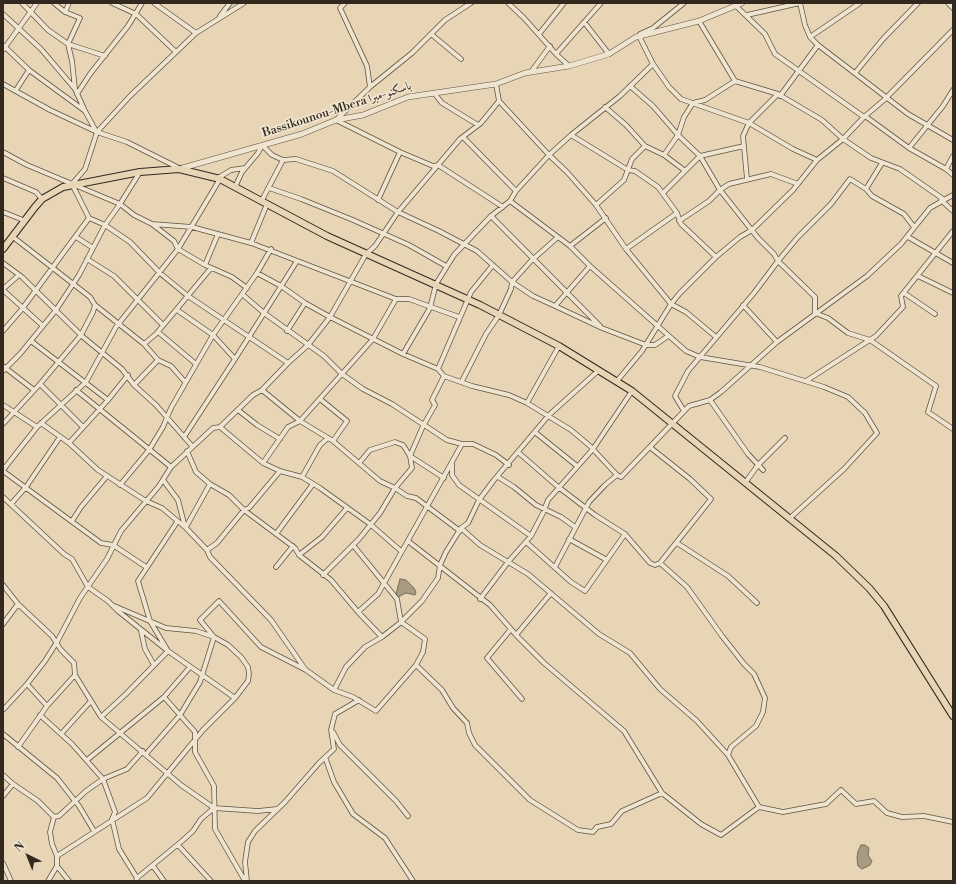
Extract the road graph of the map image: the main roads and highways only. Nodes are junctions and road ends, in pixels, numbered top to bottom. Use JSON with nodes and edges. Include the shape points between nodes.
{"nodes":[{"id":1,"x":3,"y":249,"type":"edge"},
{"id":2,"x":953,"y":716,"type":"edge"}],
"edges":[{"from":1,"to":2,"type":"main road","name":"Bassikounou-Mbera باسكنو-مبرا","via":[[42,199],[72,184],[140,172],[179,169],[219,179],[327,236],[467,299],[559,346],[632,391],[836,556],[884,606]]}]}
